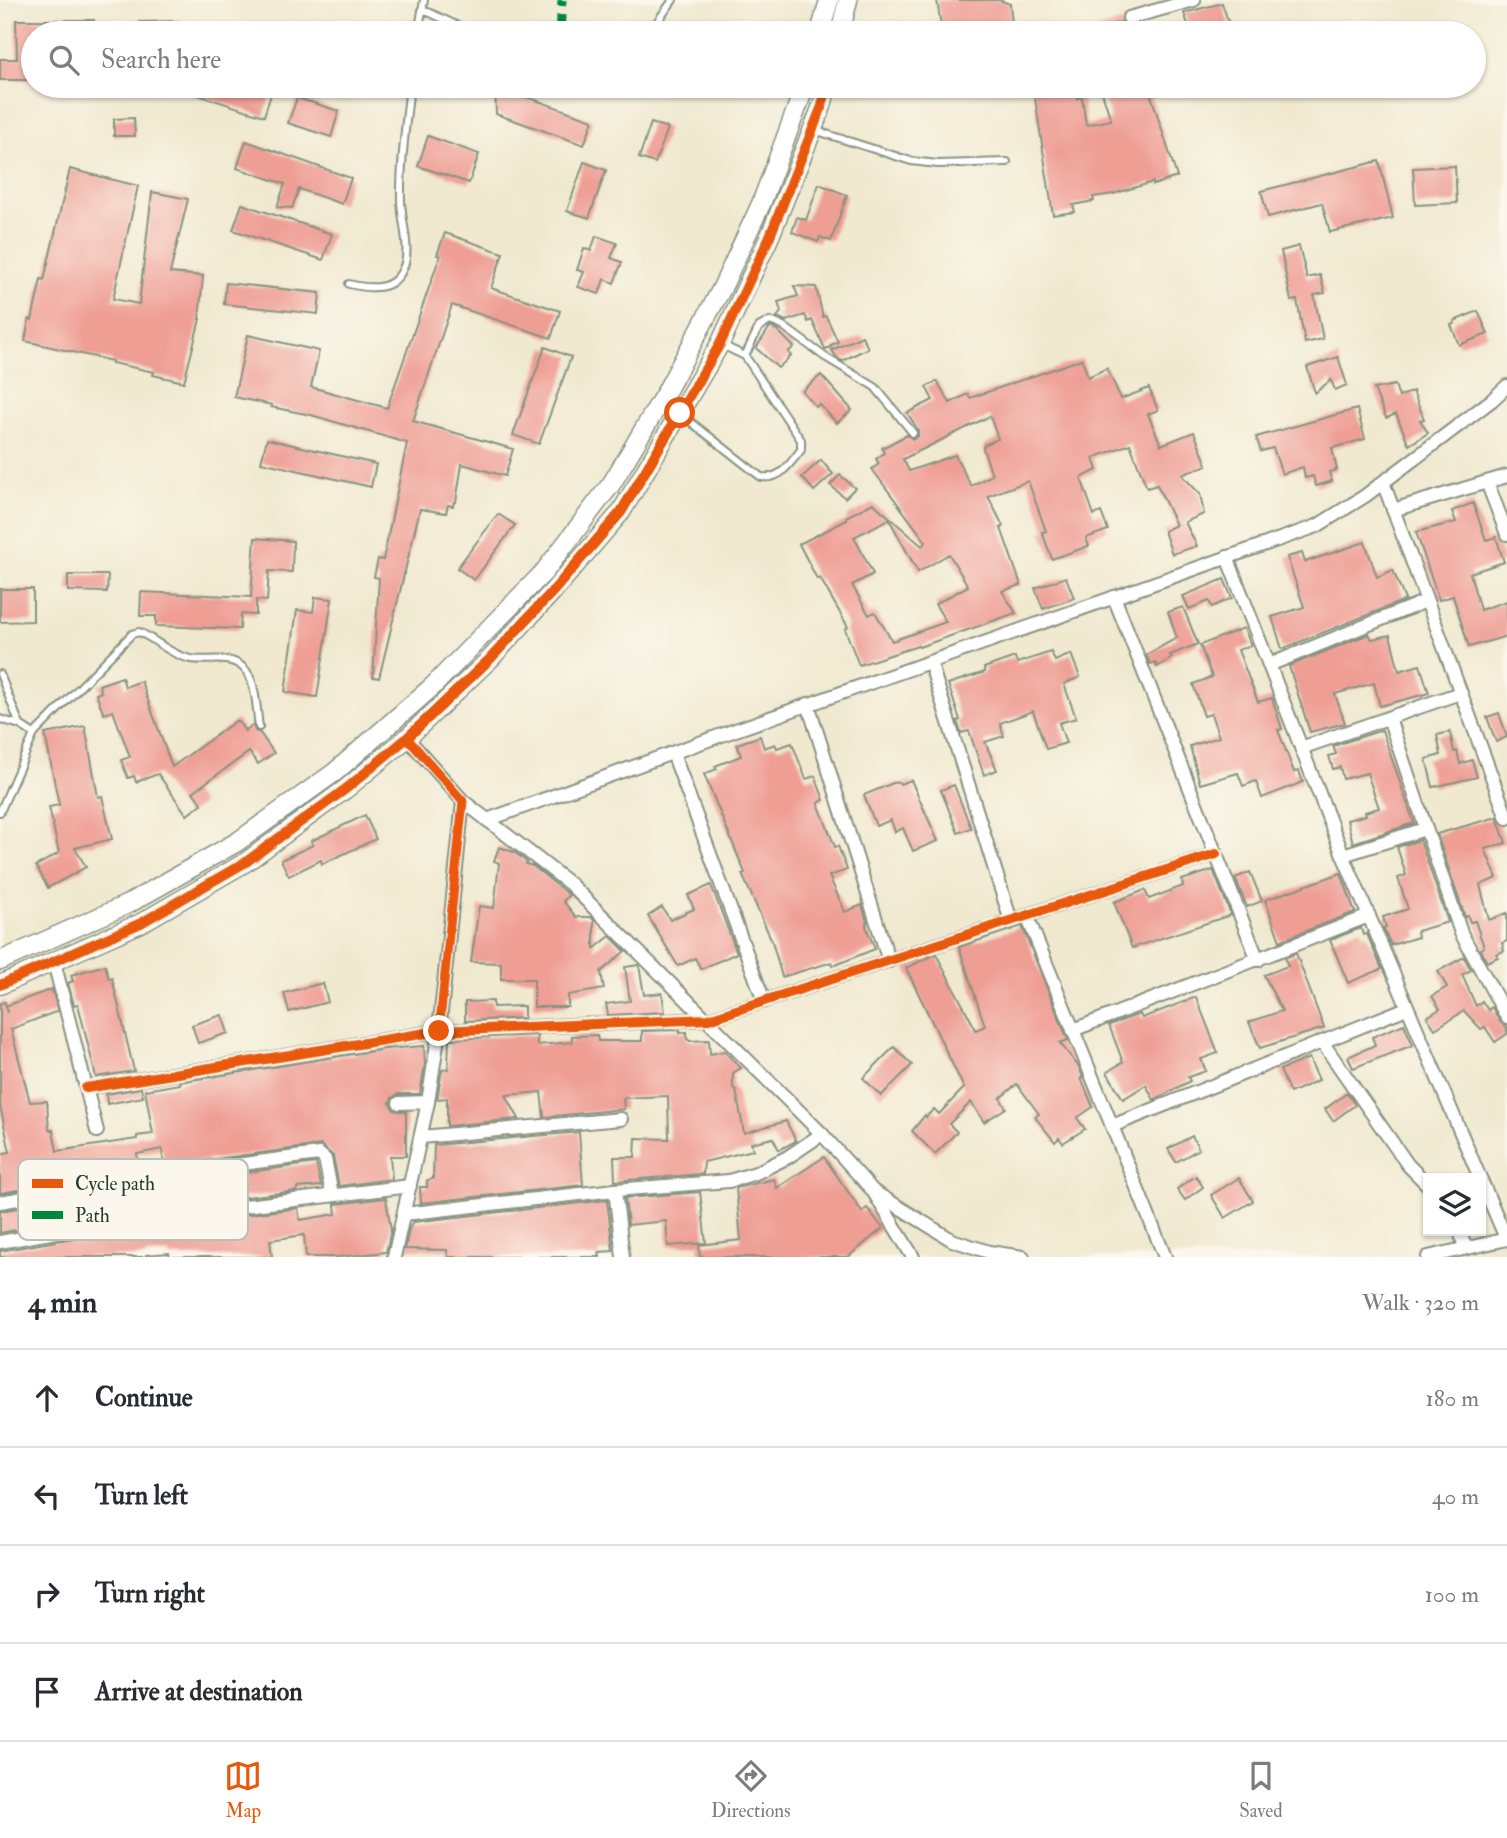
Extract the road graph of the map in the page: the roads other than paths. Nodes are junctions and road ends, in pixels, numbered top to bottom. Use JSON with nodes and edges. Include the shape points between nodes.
{"nodes":[{"id":1,"x":424,"y":0,"type":"edge"},
{"id":2,"x":673,"y":0,"type":"edge"},
{"id":3,"x":829,"y":0,"type":"edge"},
{"id":4,"x":848,"y":0,"type":"edge"},
{"id":5,"x":1194,"y":0,"type":"edge"},
{"id":6,"x":422,"y":9,"type":"junction"},
{"id":7,"x":1129,"y":18,"type":"dead end"},
{"id":8,"x":420,"y":21,"type":"edge"},
{"id":9,"x":448,"y":21,"type":"edge"},
{"id":10,"x":658,"y":21,"type":"edge"},
{"id":11,"x":823,"y":21,"type":"edge"},
{"id":12,"x":843,"y":21,"type":"edge"},
{"id":13,"x":409,"y":98,"type":"edge"},
{"id":14,"x":801,"y":98,"type":"edge"},
{"id":15,"x":823,"y":98,"type":"edge"},
{"id":16,"x":812,"y":129,"type":"junction"},
{"id":17,"x":1007,"y":162,"type":"dead end"},
{"id":18,"x":349,"y":284,"type":"dead end"},
{"id":19,"x":720,"y":344,"type":"junction"},
{"id":20,"x":745,"y":356,"type":"junction"},
{"id":21,"x":1507,"y":386,"type":"edge"},
{"id":22,"x":680,"y":413,"type":"junction"},
{"id":23,"x":913,"y":433,"type":"dead end"},
{"id":24,"x":1507,"y":476,"type":"edge"},
{"id":25,"x":1383,"y":482,"type":"junction"},
{"id":26,"x":1487,"y":482,"type":"junction"},
{"id":27,"x":1393,"y":510,"type":"junction"},
{"id":28,"x":1507,"y":534,"type":"edge"},
{"id":29,"x":1227,"y":558,"type":"junction"},
{"id":30,"x":1114,"y":597,"type":"junction"},
{"id":31,"x":1426,"y":601,"type":"junction"},
{"id":32,"x":930,"y":662,"type":"junction"},
{"id":33,"x":1269,"y":665,"type":"junction"},
{"id":34,"x":0,"y":674,"type":"edge"},
{"id":35,"x":1460,"y":693,"type":"junction"},
{"id":36,"x":808,"y":704,"type":"junction"},
{"id":37,"x":1389,"y":718,"type":"junction"},
{"id":38,"x":0,"y":719,"type":"edge"},
{"id":39,"x":20,"y":726,"type":"junction"},
{"id":40,"x":259,"y":726,"type":"dead end"},
{"id":41,"x":34,"y":734,"type":"junction"},
{"id":42,"x":407,"y":738,"type":"junction"},
{"id":43,"x":1301,"y":748,"type":"junction"},
{"id":44,"x":673,"y":752,"type":"junction"},
{"id":45,"x":463,"y":801,"type":"junction"},
{"id":46,"x":0,"y":812,"type":"edge"},
{"id":47,"x":1507,"y":818,"type":"edge"},
{"id":48,"x":487,"y":820,"type":"junction"},
{"id":49,"x":1425,"y":830,"type":"junction"},
{"id":50,"x":1216,"y":855,"type":"junction"},
{"id":51,"x":1343,"y":855,"type":"junction"},
{"id":52,"x":1027,"y":916,"type":"junction"},
{"id":53,"x":1369,"y":916,"type":"junction"},
{"id":54,"x":1011,"y":921,"type":"junction"},
{"id":55,"x":1258,"y":960,"type":"junction"},
{"id":56,"x":0,"y":961,"type":"edge"},
{"id":57,"x":889,"y":961,"type":"junction"},
{"id":58,"x":54,"y":962,"type":"junction"},
{"id":59,"x":0,"y":985,"type":"edge"},
{"id":60,"x":764,"y":1001,"type":"junction"},
{"id":61,"x":1407,"y":1008,"type":"junction"},
{"id":62,"x":1507,"y":1017,"type":"edge"},
{"id":63,"x":709,"y":1019,"type":"junction"},
{"id":64,"x":1073,"y":1030,"type":"junction"},
{"id":65,"x":439,"y":1031,"type":"junction"},
{"id":66,"x":1322,"y":1042,"type":"junction"},
{"id":67,"x":86,"y":1088,"type":"junction"},
{"id":68,"x":428,"y":1102,"type":"junction"},
{"id":69,"x":399,"y":1103,"type":"dead end"},
{"id":70,"x":621,"y":1119,"type":"dead end"},
{"id":71,"x":1112,"y":1126,"type":"junction"},
{"id":72,"x":97,"y":1131,"type":"dead end"},
{"id":73,"x":822,"y":1133,"type":"junction"},
{"id":74,"x":421,"y":1137,"type":"junction"},
{"id":75,"x":248,"y":1163,"type":"edge"},
{"id":76,"x":1477,"y":1173,"type":"edge"},
{"id":77,"x":1423,"y":1180,"type":"edge"},
{"id":78,"x":410,"y":1185,"type":"junction"},
{"id":79,"x":615,"y":1190,"type":"junction"},
{"id":80,"x":873,"y":1191,"type":"junction"},
{"id":81,"x":1486,"y":1193,"type":"edge"},
{"id":82,"x":332,"y":1194,"type":"junction"},
{"id":83,"x":18,"y":1199,"type":"edge"},
{"id":84,"x":0,"y":1202,"type":"edge"},
{"id":85,"x":248,"y":1205,"type":"edge"},
{"id":86,"x":404,"y":1214,"type":"junction"},
{"id":87,"x":1461,"y":1236,"type":"edge"},
{"id":88,"x":18,"y":1239,"type":"edge"},
{"id":89,"x":1506,"y":1239,"type":"edge"},
{"id":90,"x":0,"y":1242,"type":"edge"},
{"id":91,"x":1465,"y":1248,"type":"junction"},
{"id":92,"x":394,"y":1257,"type":"edge"},
{"id":93,"x":623,"y":1257,"type":"edge"},
{"id":94,"x":913,"y":1257,"type":"edge"},
{"id":95,"x":1023,"y":1257,"type":"edge"},
{"id":96,"x":1165,"y":1257,"type":"edge"},
{"id":97,"x":1428,"y":1257,"type":"edge"}],
"edges":[{"from":1,"to":6,"type":"lane"},
{"from":2,"to":10,"type":"lane"},
{"from":3,"to":11,"type":"street"},
{"from":4,"to":12,"type":"street"},
{"from":5,"to":7,"type":"street"},
{"from":6,"to":8,"type":"lane"},
{"from":6,"to":9,"type":"lane"},
{"from":13,"to":18,"type":"lane","via":[[400,199],[404,265],[385,287]]},
{"from":14,"to":56,"type":"street","via":[[761,204],[679,368],[612,483],[544,572],[433,686],[335,772],[237,842],[128,904]]},
{"from":15,"to":16,"type":"street"},
{"from":16,"to":17,"type":"lane","via":[[911,161]]},
{"from":16,"to":19,"type":"street"},
{"from":19,"to":20,"type":"lane"},
{"from":19,"to":22,"type":"street"},
{"from":20,"to":22,"type":"lane","via":[[801,440],[801,450],[780,475],[761,477]]},
{"from":20,"to":23,"type":"lane","via":[[759,327],[770,321],[783,326],[875,387]]},
{"from":21,"to":25,"type":"street"},
{"from":22,"to":42,"type":"street","via":[[621,512],[490,659]]},
{"from":24,"to":26,"type":"street"},
{"from":25,"to":27,"type":"street"},
{"from":25,"to":29,"type":"street","via":[[1317,526]]},
{"from":26,"to":27,"type":"street"},
{"from":26,"to":28,"type":"street"},
{"from":27,"to":31,"type":"street"},
{"from":29,"to":30,"type":"street"},
{"from":29,"to":33,"type":"street"},
{"from":30,"to":32,"type":"street"},
{"from":30,"to":50,"type":"street"},
{"from":31,"to":33,"type":"street"},
{"from":31,"to":35,"type":"street"},
{"from":32,"to":36,"type":"street"},
{"from":32,"to":54,"type":"street"},
{"from":33,"to":43,"type":"street"},
{"from":34,"to":39,"type":"lane"},
{"from":35,"to":37,"type":"street"},
{"from":35,"to":47,"type":"street"},
{"from":36,"to":44,"type":"street"},
{"from":36,"to":57,"type":"street"},
{"from":37,"to":43,"type":"street"},
{"from":37,"to":49,"type":"street"},
{"from":38,"to":39,"type":"lane"},
{"from":39,"to":41,"type":"lane"},
{"from":40,"to":41,"type":"lane","via":[[252,679],[242,664],[180,656],[139,632]]},
{"from":41,"to":46,"type":"lane"},
{"from":42,"to":45,"type":"street"},
{"from":42,"to":58,"type":"street","via":[[246,862],[141,923]]},
{"from":43,"to":51,"type":"street"},
{"from":44,"to":48,"type":"street"},
{"from":44,"to":60,"type":"street"},
{"from":45,"to":48,"type":"street"},
{"from":45,"to":65,"type":"street"},
{"from":48,"to":63,"type":"street","via":[[570,884]]},
{"from":49,"to":51,"type":"street"},
{"from":49,"to":62,"type":"street","via":[[1461,933]]},
{"from":50,"to":52,"type":"street"},
{"from":50,"to":55,"type":"street"},
{"from":51,"to":53,"type":"street"},
{"from":52,"to":54,"type":"street"},
{"from":52,"to":64,"type":"street"},
{"from":53,"to":55,"type":"street"},
{"from":53,"to":61,"type":"street"},
{"from":54,"to":57,"type":"street"},
{"from":55,"to":64,"type":"street"},
{"from":57,"to":60,"type":"street"},
{"from":58,"to":59,"type":"street"},
{"from":58,"to":67,"type":"street"},
{"from":60,"to":63,"type":"street"},
{"from":61,"to":66,"type":"street"},
{"from":61,"to":76,"type":"street"},
{"from":63,"to":65,"type":"street"},
{"from":63,"to":73,"type":"street"},
{"from":64,"to":71,"type":"street"},
{"from":65,"to":67,"type":"street"},
{"from":65,"to":68,"type":"street"},
{"from":66,"to":71,"type":"street"},
{"from":66,"to":77,"type":"street"},
{"from":67,"to":72,"type":"street"},
{"from":68,"to":69,"type":"street"},
{"from":68,"to":74,"type":"street"},
{"from":70,"to":74,"type":"street"},
{"from":71,"to":96,"type":"street"},
{"from":73,"to":79,"type":"street","via":[[777,1162],[729,1181]]},
{"from":73,"to":80,"type":"street"},
{"from":74,"to":78,"type":"street"},
{"from":75,"to":82,"type":"street","via":[[319,1154],[325,1159]]},
{"from":78,"to":82,"type":"street"},
{"from":78,"to":86,"type":"street"},
{"from":79,"to":86,"type":"street"},
{"from":79,"to":93,"type":"street"},
{"from":80,"to":94,"type":"street"},
{"from":80,"to":95,"type":"street","via":[[951,1240]]},
{"from":81,"to":89,"type":"street"},
{"from":82,"to":85,"type":"street"},
{"from":83,"to":84,"type":"street"},
{"from":86,"to":92,"type":"street"},
{"from":87,"to":91,"type":"street"},
{"from":88,"to":90,"type":"street"},
{"from":89,"to":91,"type":"street"},
{"from":91,"to":97,"type":"street"}]}
